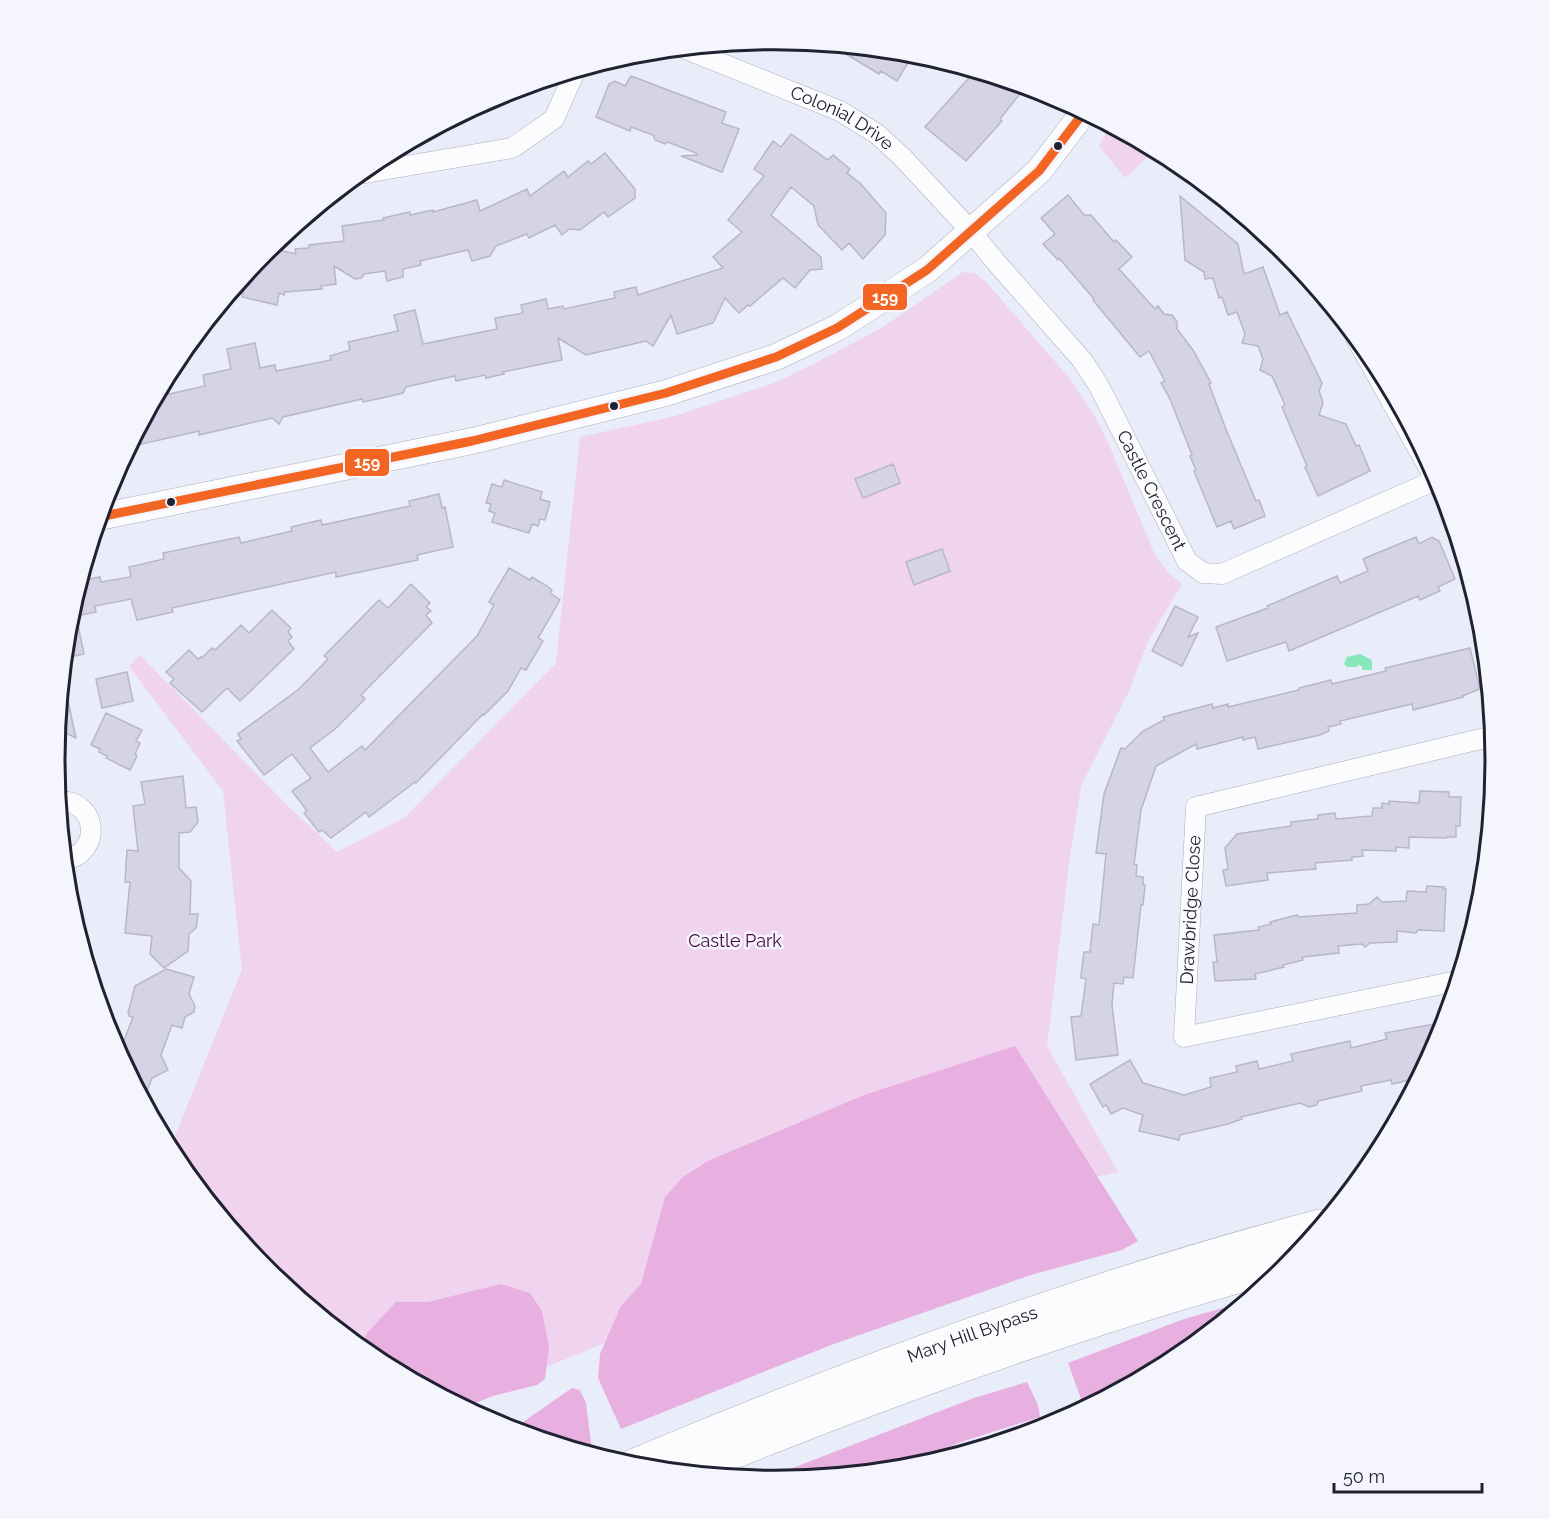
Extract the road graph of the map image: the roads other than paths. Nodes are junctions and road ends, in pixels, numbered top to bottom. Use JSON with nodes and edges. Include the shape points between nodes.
{"nodes":[{"id":1,"x":699,"y":54,"type":"edge"},
{"id":2,"x":572,"y":80,"type":"edge"},
{"id":3,"x":1079,"y":118,"type":"edge"},
{"id":4,"x":379,"y":171,"type":"edge"},
{"id":5,"x":970,"y":230,"type":"junction"},
{"id":6,"x":1431,"y":488,"type":"edge"},
{"id":7,"x":109,"y":515,"type":"edge"},
{"id":8,"x":1484,"y":738,"type":"edge"},
{"id":9,"x":67,"y":802,"type":"edge"},
{"id":10,"x":72,"y":858,"type":"edge"},
{"id":11,"x":1449,"y":983,"type":"edge"},
{"id":12,"x":1308,"y":1230,"type":"edge"},
{"id":13,"x":1271,"y":1268,"type":"edge"},
{"id":14,"x":651,"y":1458,"type":"edge"},
{"id":15,"x":704,"y":1465,"type":"edge"}],
"edges":[{"from":1,"to":5,"type":"street","name":"Colonial Drive","via":[[860,122],[902,157]]},
{"from":2,"to":4,"type":"street","via":[[554,119],[512,148]]},
{"from":3,"to":5,"type":"street","via":[[1039,171]]},
{"from":5,"to":6,"type":"street","name":"Castle Crescent","via":[[1100,386],[1187,561],[1203,573],[1222,574]]},
{"from":5,"to":7,"type":"street","via":[[927,270],[837,328],[776,357],[721,376],[472,441]]},
{"from":8,"to":11,"type":"street","name":"Drawbridge Close","via":[[1196,807],[1184,1037]]},
{"from":9,"to":10,"type":"street","via":[[80,807],[91,824],[89,843]]},
{"from":12,"to":14,"type":"highway","name":"Mary Hill Bypass","via":[[1013,1319],[756,1414]]},
{"from":13,"to":15,"type":"highway","name":"Mary Hill Bypass","via":[[1080,1325],[950,1370]]}]}
